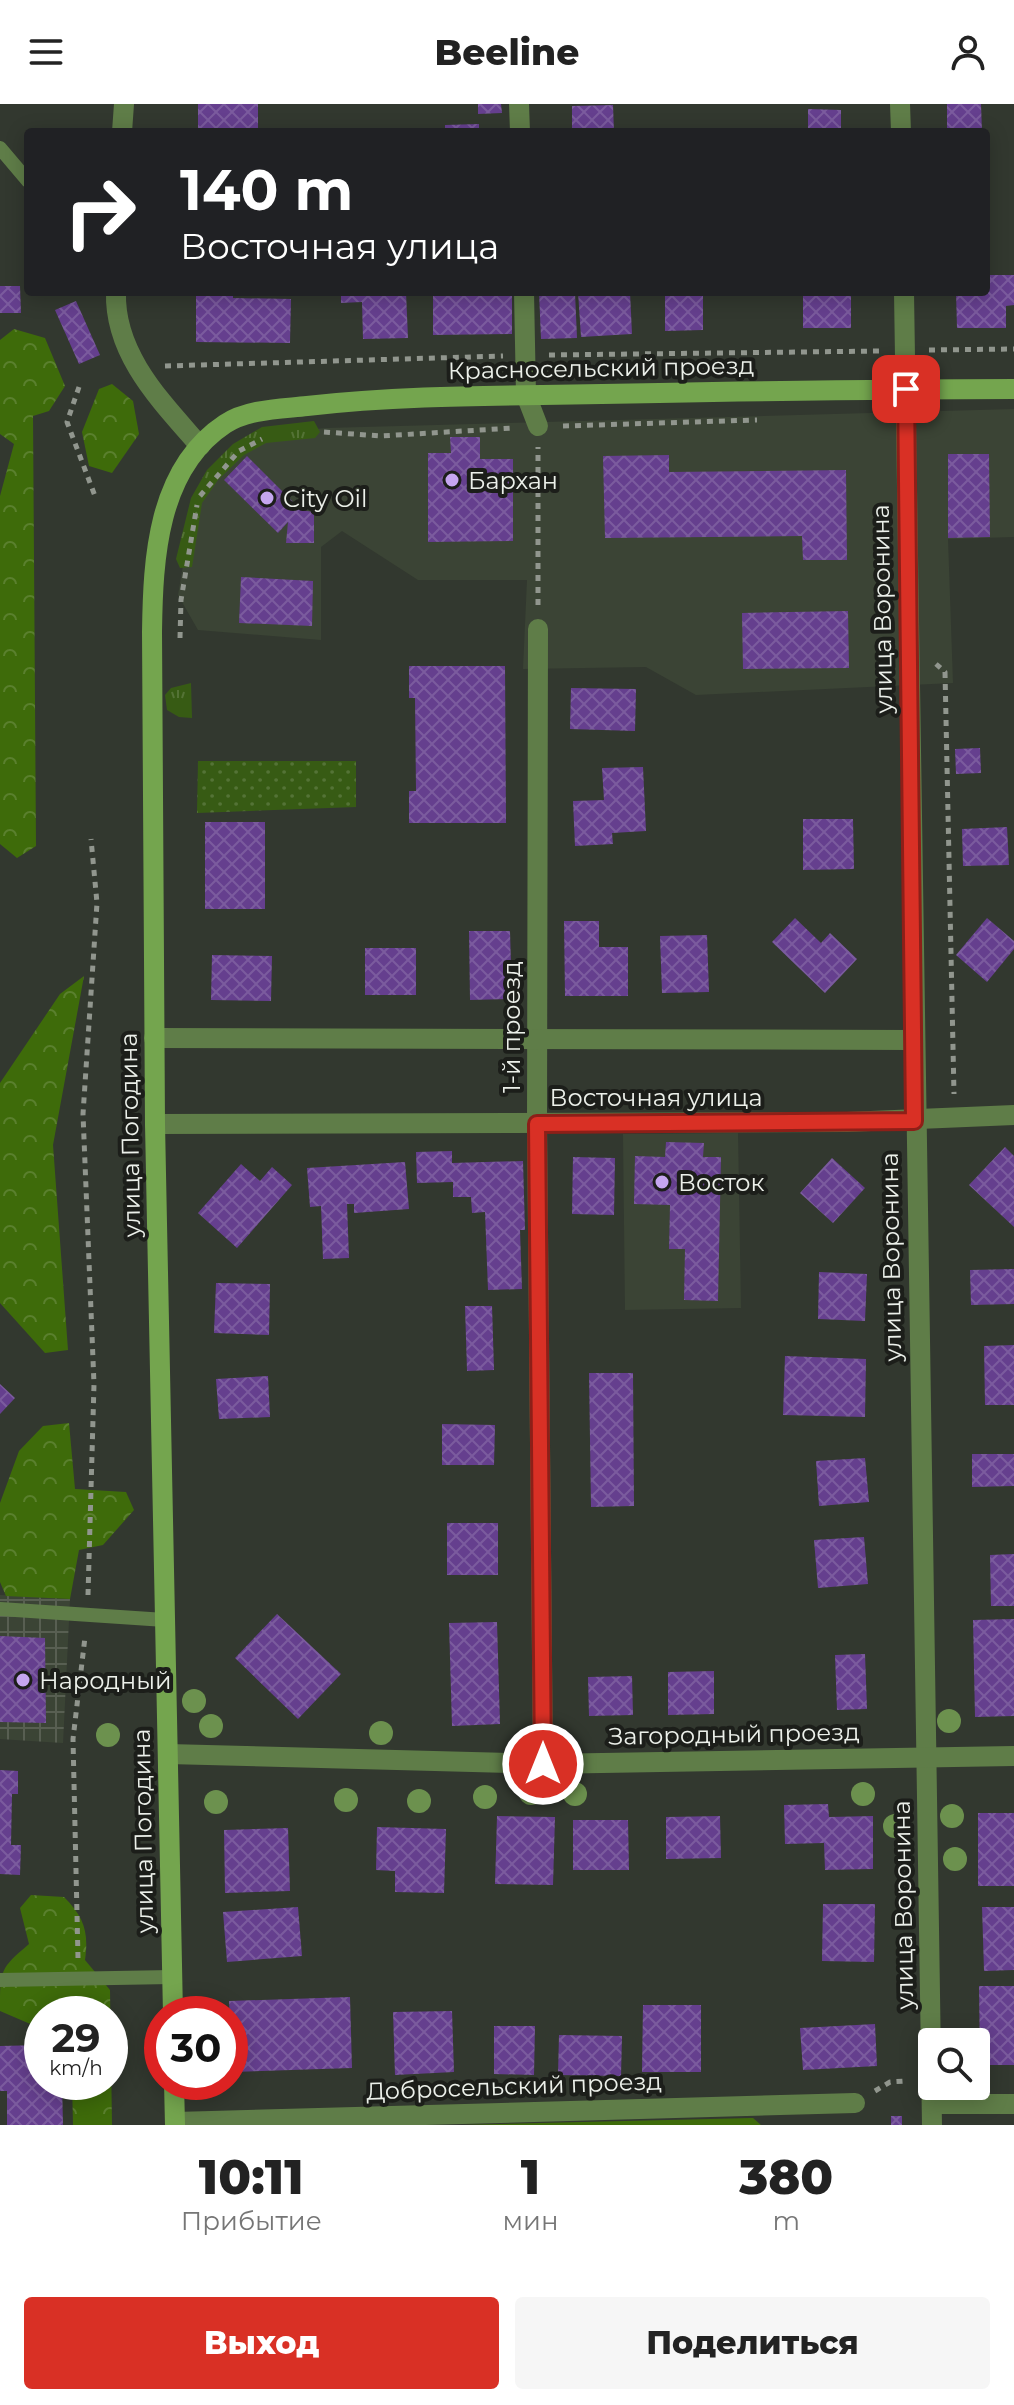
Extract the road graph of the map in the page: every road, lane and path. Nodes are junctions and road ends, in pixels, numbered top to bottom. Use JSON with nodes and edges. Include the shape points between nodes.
{"nodes":[{"id":1,"x":124,"y":104,"type":"edge"},
{"id":2,"x":519,"y":104,"type":"edge"},
{"id":3,"x":900,"y":104,"type":"edge"},
{"id":4,"x":122,"y":128,"type":"edge"},
{"id":5,"x":520,"y":128,"type":"edge"},
{"id":6,"x":901,"y":128,"type":"edge"},
{"id":7,"x":0,"y":148,"type":"edge"},
{"id":8,"x":24,"y":176,"type":"edge"},
{"id":9,"x":524,"y":296,"type":"edge"},
{"id":10,"x":904,"y":296,"type":"edge"},
{"id":11,"x":112,"y":297,"type":"edge"},
{"id":12,"x":1014,"y":349,"type":"edge"},
{"id":13,"x":905,"y":351,"type":"junction"},
{"id":14,"x":526,"y":355,"type":"junction"},
{"id":15,"x":136,"y":367,"type":"junction"},
{"id":16,"x":79,"y":387,"type":"dead end"},
{"id":17,"x":906,"y":389,"type":"junction"},
{"id":18,"x":1014,"y":389,"type":"edge"},
{"id":19,"x":526,"y":395,"type":"junction"},
{"id":20,"x":762,"y":419,"type":"dead end"},
{"id":21,"x":538,"y":426,"type":"junction"},
{"id":22,"x":320,"y":432,"type":"dead end"},
{"id":23,"x":265,"y":437,"type":"dead end"},
{"id":24,"x":200,"y":446,"type":"junction"},
{"id":25,"x":95,"y":496,"type":"dead end"},
{"id":26,"x":181,"y":600,"type":"dead end"},
{"id":27,"x":538,"y":629,"type":"joint"},
{"id":28,"x":908,"y":637,"type":"junction"},
{"id":29,"x":91,"y":839,"type":"dead end"},
{"id":30,"x":154,"y":1038,"type":"junction"},
{"id":31,"x":537,"y":1039,"type":"junction"},
{"id":32,"x":913,"y":1040,"type":"junction"},
{"id":33,"x":1014,"y":1115,"type":"edge"},
{"id":34,"x":954,"y":1119,"type":"junction"},
{"id":35,"x":914,"y":1121,"type":"junction"},
{"id":36,"x":155,"y":1124,"type":"junction"},
{"id":37,"x":537,"y":1124,"type":"junction"},
{"id":38,"x":0,"y":1609,"type":"edge"},
{"id":39,"x":88,"y":1615,"type":"junction"},
{"id":40,"x":165,"y":1620,"type":"junction"},
{"id":41,"x":168,"y":1754,"type":"junction"},
{"id":42,"x":1014,"y":1756,"type":"edge"},
{"id":43,"x":928,"y":1757,"type":"junction"},
{"id":44,"x":543,"y":1764,"type":"junction"},
{"id":45,"x":172,"y":1977,"type":"junction"},
{"id":46,"x":79,"y":1979,"type":"junction"},
{"id":47,"x":0,"y":1980,"type":"edge"},
{"id":48,"x":173,"y":1996,"type":"edge"},
{"id":49,"x":907,"y":2081,"type":"dead end"},
{"id":50,"x":890,"y":2082,"type":"dead end"},
{"id":51,"x":174,"y":2100,"type":"edge"},
{"id":52,"x":855,"y":2103,"type":"dead end"},
{"id":53,"x":1014,"y":2104,"type":"edge"},
{"id":54,"x":932,"y":2115,"type":"edge"},
{"id":55,"x":175,"y":2123,"type":"edge"}],
"edges":[{"from":1,"to":4,"type":"street"},
{"from":2,"to":5,"type":"street"},
{"from":3,"to":6,"type":"street"},
{"from":7,"to":8,"type":"lane"},
{"from":9,"to":14,"type":"street"},
{"from":10,"to":13,"type":"street","name":"улица Воронина"},
{"from":11,"to":15,"type":"street"},
{"from":12,"to":13,"type":"path"},
{"from":13,"to":14,"type":"path"},
{"from":13,"to":17,"type":"street","name":"улица Воронина"},
{"from":14,"to":15,"type":"path"},
{"from":14,"to":19,"type":"street"},
{"from":15,"to":24,"type":"street"},
{"from":16,"to":25,"type":"path","via":[[67,422]]},
{"from":17,"to":18,"type":"street","name":"Красносельский проезд"},
{"from":17,"to":19,"type":"street","name":"Красносельский проезд"},
{"from":17,"to":28,"type":"street","name":"улица Воронина"},
{"from":19,"to":21,"type":"street"},
{"from":19,"to":24,"type":"street","name":"Красносельский проезд","via":[[380,397],[262,411],[226,423]]},
{"from":20,"to":21,"type":"path"},
{"from":21,"to":22,"type":"path","via":[[369,436]]},
{"from":21,"to":27,"type":"path"},
{"from":23,"to":26,"type":"path","via":[[239,451],[198,500]]},
{"from":24,"to":30,"type":"street","name":"улица Погодина","via":[[179,473],[154,563]]},
{"from":27,"to":31,"type":"street","name":"1-й проезд"},
{"from":28,"to":32,"type":"street","name":"улица Воронина"},
{"from":28,"to":34,"type":"path","via":[[945,672]]},
{"from":29,"to":39,"type":"path","via":[[97,903],[83,1114],[94,1384]]},
{"from":30,"to":31,"type":"street"},
{"from":30,"to":36,"type":"street","name":"улица Погодина"},
{"from":31,"to":32,"type":"street"},
{"from":31,"to":37,"type":"street","name":"1-й проезд"},
{"from":32,"to":35,"type":"street","name":"улица Воронина"},
{"from":33,"to":34,"type":"street","name":"Восточная улица"},
{"from":34,"to":35,"type":"street","name":"Восточная улица"},
{"from":35,"to":37,"type":"street","name":"Восточная улица"},
{"from":35,"to":43,"type":"street","name":"улица Воронина"},
{"from":36,"to":37,"type":"street","name":"Восточная улица"},
{"from":36,"to":40,"type":"street","name":"улица Погодина"},
{"from":37,"to":44,"type":"street","name":"1-й проезд"},
{"from":38,"to":39,"type":"lane"},
{"from":39,"to":40,"type":"lane"},
{"from":39,"to":46,"type":"path","via":[[73,1739]]},
{"from":40,"to":41,"type":"street","name":"улица Погодина"},
{"from":41,"to":44,"type":"street","name":"Загородный проезд"},
{"from":41,"to":45,"type":"street","name":"улица Погодина"},
{"from":42,"to":43,"type":"street","name":"Загородный проезд"},
{"from":43,"to":44,"type":"street","name":"Загородный проезд"},
{"from":43,"to":54,"type":"street","name":"улица Воронина"},
{"from":45,"to":46,"type":"lane"},
{"from":45,"to":48,"type":"street","name":"улица Погодина"},
{"from":46,"to":47,"type":"lane"},
{"from":49,"to":50,"type":"path"},
{"from":51,"to":55,"type":"street"},
{"from":52,"to":55,"type":"street","name":"Добросельский проезд"},
{"from":53,"to":54,"type":"street"}]}
